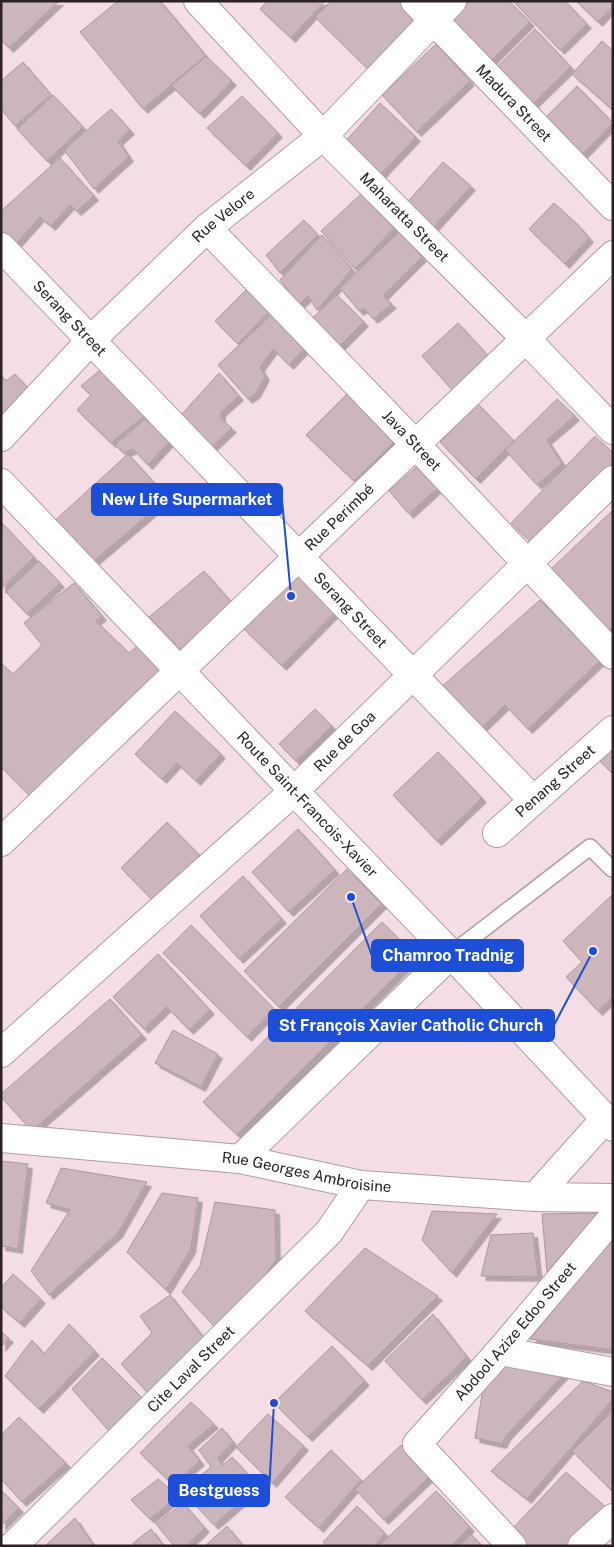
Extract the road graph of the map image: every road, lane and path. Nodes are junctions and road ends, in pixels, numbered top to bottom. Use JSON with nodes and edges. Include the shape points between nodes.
{"nodes":[{"id":1,"x":415,"y":1,"type":"edge"},
{"id":2,"x":452,"y":1,"type":"edge"},
{"id":3,"x":203,"y":3,"type":"edge"},
{"id":4,"x":434,"y":21,"type":"junction"},
{"id":5,"x":323,"y":136,"type":"junction"},
{"id":6,"x":613,"y":206,"type":"edge"},
{"id":7,"x":207,"y":228,"type":"junction"},
{"id":8,"x":1,"y":247,"type":"edge"},
{"id":9,"x":613,"y":255,"type":"edge"},
{"id":10,"x":525,"y":338,"type":"junction"},
{"id":11,"x":91,"y":340,"type":"junction"},
{"id":12,"x":613,"y":430,"type":"edge"},
{"id":13,"x":1,"y":437,"type":"edge"},
{"id":14,"x":415,"y":444,"type":"junction"},
{"id":15,"x":613,"y":480,"type":"edge"},
{"id":16,"x":1,"y":483,"type":"edge"},
{"id":17,"x":298,"y":557,"type":"junction"},
{"id":18,"x":526,"y":562,"type":"junction"},
{"id":19,"x":613,"y":656,"type":"edge"},
{"id":20,"x":180,"y":670,"type":"junction"},
{"id":21,"x":412,"y":675,"type":"junction"},
{"id":22,"x":613,"y":730,"type":"edge"},
{"id":23,"x":294,"y":791,"type":"junction"},
{"id":24,"x":533,"y":800,"type":"junction"},
{"id":25,"x":497,"y":833,"type":"dead end"},
{"id":26,"x":1,"y":842,"type":"edge"},
{"id":27,"x":612,"y":868,"type":"edge"},
{"id":28,"x":451,"y":954,"type":"junction"},
{"id":29,"x":1,"y":1053,"type":"edge"},
{"id":30,"x":610,"y":1119,"type":"edge"},
{"id":31,"x":1,"y":1138,"type":"edge"},
{"id":32,"x":240,"y":1159,"type":"junction"},
{"id":33,"x":361,"y":1186,"type":"junction"},
{"id":34,"x":535,"y":1197,"type":"junction"},
{"id":35,"x":613,"y":1198,"type":"edge"},
{"id":36,"x":613,"y":1217,"type":"edge"},
{"id":37,"x":500,"y":1350,"type":"junction"},
{"id":38,"x":613,"y":1372,"type":"edge"},
{"id":39,"x":613,"y":1518,"type":"edge"},
{"id":40,"x":13,"y":1546,"type":"edge"},
{"id":41,"x":512,"y":1546,"type":"edge"},
{"id":42,"x":582,"y":1546,"type":"edge"}],
"edges":[{"from":1,"to":4,"type":"street","name":"Madura Street"},
{"from":2,"to":4,"type":"street","name":"Rue Velore"},
{"from":3,"to":5,"type":"street","name":"Maharatta Street"},
{"from":4,"to":5,"type":"street","name":"Rue Velore"},
{"from":4,"to":6,"type":"street","name":"Madura Street"},
{"from":5,"to":7,"type":"street","name":"Rue Velore"},
{"from":5,"to":10,"type":"street","name":"Maharatta Street"},
{"from":7,"to":11,"type":"street","name":"Rue Velore"},
{"from":7,"to":14,"type":"street","name":"Java Street"},
{"from":8,"to":11,"type":"street","name":"Serang Street"},
{"from":9,"to":10,"type":"street","name":"Rue Perimbé"},
{"from":10,"to":12,"type":"street","name":"Maharatta Street"},
{"from":10,"to":14,"type":"street","name":"Rue Perimbé"},
{"from":11,"to":13,"type":"street","name":"Rue Velore"},
{"from":11,"to":17,"type":"street","name":"Serang Street"},
{"from":14,"to":17,"type":"street","name":"Rue Perimbé"},
{"from":14,"to":18,"type":"street","name":"Java Street"},
{"from":15,"to":18,"type":"street","name":"Rue de Goa"},
{"from":16,"to":20,"type":"street","name":"Route Saint-Francois-Xavier"},
{"from":17,"to":20,"type":"street","name":"Rue Perimbé"},
{"from":17,"to":21,"type":"street","name":"Serang Street"},
{"from":18,"to":19,"type":"street","name":"Java Street"},
{"from":18,"to":21,"type":"street","name":"Rue de Goa"},
{"from":20,"to":23,"type":"street","name":"Route Saint-Francois-Xavier"},
{"from":20,"to":26,"type":"street","name":"Rue Perimbé"},
{"from":21,"to":23,"type":"street","name":"Rue de Goa"},
{"from":21,"to":24,"type":"street","name":"Serang Street"},
{"from":22,"to":24,"type":"street","name":"Penang Street"},
{"from":23,"to":28,"type":"street","name":"Route Saint-Francois-Xavier"},
{"from":23,"to":29,"type":"street","name":"Rue de Goa"},
{"from":24,"to":25,"type":"street","name":"Penang Street"},
{"from":27,"to":28,"type":"lane","via":[[590,847]]},
{"from":28,"to":30,"type":"street","name":"Route Saint-Francois-Xavier"},
{"from":28,"to":32,"type":"street"},
{"from":30,"to":34,"type":"street"},
{"from":31,"to":32,"type":"street","name":"Rue Georges Ambroisine"},
{"from":32,"to":33,"type":"street","name":"Rue Georges Ambroisine"},
{"from":33,"to":34,"type":"street","name":"Rue Georges Ambroisine"},
{"from":33,"to":40,"type":"street","name":"Cite Laval Street","via":[[329,1232]]},
{"from":34,"to":35,"type":"street","name":"Rue Georges Ambroisine"},
{"from":36,"to":37,"type":"street","name":"Abdool Azize Edoo Street"},
{"from":37,"to":38,"type":"street"},
{"from":37,"to":41,"type":"street","name":"Abdool Azize Edoo Street","via":[[416,1444]]},
{"from":39,"to":42,"type":"street"}]}
